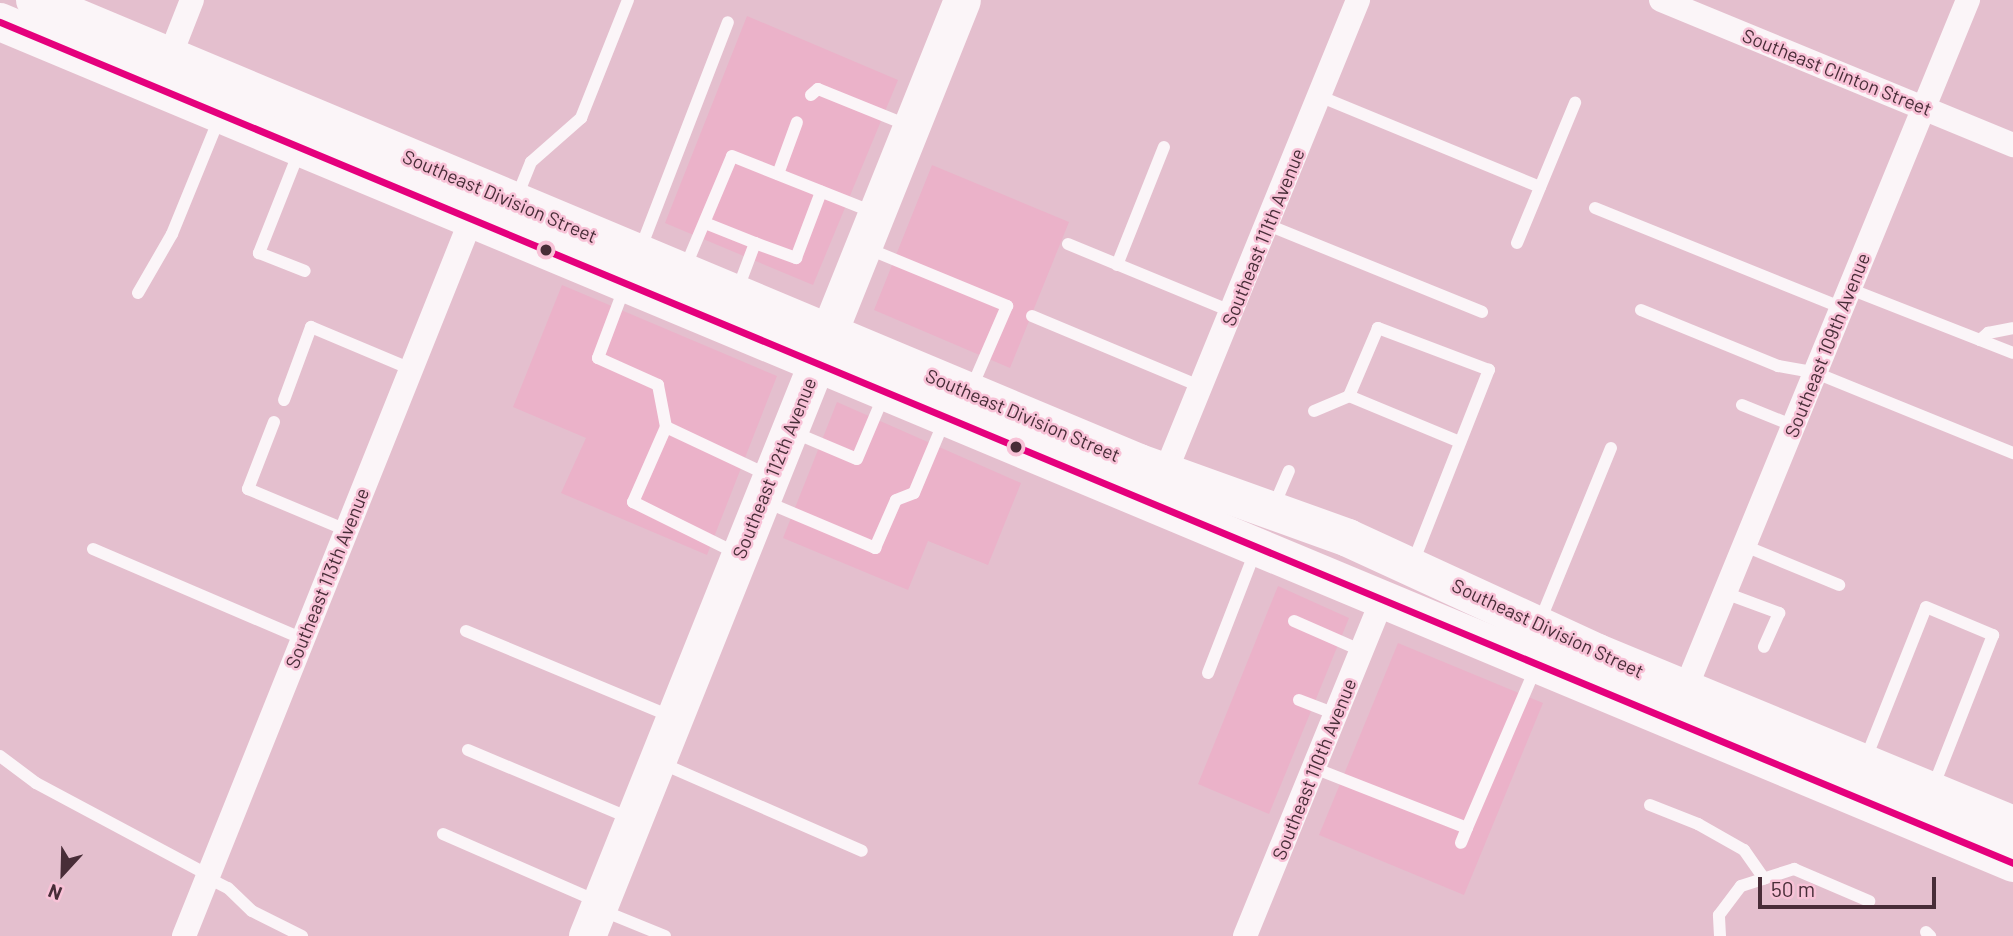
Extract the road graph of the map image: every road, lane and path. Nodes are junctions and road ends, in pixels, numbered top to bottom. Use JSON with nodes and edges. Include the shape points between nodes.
{"nodes":[{"id":1,"x":35,"y":0,"type":"edge"},
{"id":2,"x":192,"y":0,"type":"edge"},
{"id":3,"x":628,"y":0,"type":"edge"},
{"id":4,"x":962,"y":0,"type":"edge"},
{"id":5,"x":1358,"y":0,"type":"edge"},
{"id":6,"x":1661,"y":0,"type":"edge"},
{"id":7,"x":1968,"y":0,"type":"edge"},
{"id":8,"x":0,"y":22,"type":"edge"},
{"id":9,"x":728,"y":23,"type":"dead end"},
{"id":10,"x":170,"y":56,"type":"junction"},
{"id":11,"x":811,"y":95,"type":"dead end"},
{"id":12,"x":1320,"y":96,"type":"junction"},
{"id":13,"x":1575,"y":103,"type":"dead end"},
{"id":14,"x":1924,"y":108,"type":"junction"},
{"id":15,"x":220,"y":115,"type":"junction"},
{"id":16,"x":797,"y":122,"type":"dead end"},
{"id":17,"x":911,"y":127,"type":"junction"},
{"id":18,"x":2013,"y":145,"type":"edge"},
{"id":19,"x":1164,"y":147,"type":"dead end"},
{"id":20,"x":301,"y":148,"type":"junction"},
{"id":21,"x":778,"y":174,"type":"junction"},
{"id":22,"x":1540,"y":187,"type":"junction"},
{"id":23,"x":821,"y":192,"type":"junction"},
{"id":24,"x":515,"y":202,"type":"junction"},
{"id":25,"x":1595,"y":208,"type":"dead end"},
{"id":26,"x":876,"y":213,"type":"junction"},
{"id":27,"x":471,"y":220,"type":"junction"},
{"id":28,"x":705,"y":223,"type":"junction"},
{"id":29,"x":1268,"y":225,"type":"junction"},
{"id":30,"x":755,"y":243,"type":"junction"},
{"id":31,"x":1517,"y":243,"type":"dead end"},
{"id":32,"x":1068,"y":244,"type":"dead end"},
{"id":33,"x":862,"y":246,"type":"junction"},
{"id":34,"x":1117,"y":265,"type":"junction"},
{"id":35,"x":632,"y":269,"type":"junction"},
{"id":36,"x":305,"y":271,"type":"dead end"},
{"id":37,"x":683,"y":272,"type":"junction"},
{"id":38,"x":138,"y":293,"type":"dead end"},
{"id":39,"x":736,"y":294,"type":"junction"},
{"id":40,"x":1846,"y":298,"type":"junction"},
{"id":41,"x":1641,"y":310,"type":"dead end"},
{"id":42,"x":1233,"y":312,"type":"junction"},
{"id":43,"x":1482,"y":312,"type":"dead end"},
{"id":44,"x":1032,"y":316,"type":"dead end"},
{"id":45,"x":2013,"y":328,"type":"edge"},
{"id":46,"x":1980,"y":340,"type":"junction"},
{"id":47,"x":821,"y":349,"type":"junction"},
{"id":48,"x":2013,"y":353,"type":"edge"},
{"id":49,"x":411,"y":369,"type":"junction"},
{"id":50,"x":1816,"y":373,"type":"junction"},
{"id":51,"x":1202,"y":387,"type":"junction"},
{"id":52,"x":885,"y":394,"type":"junction"},
{"id":53,"x":1349,"y":396,"type":"junction"},
{"id":54,"x":284,"y":400,"type":"dead end"},
{"id":55,"x":1742,"y":405,"type":"dead end"},
{"id":56,"x":957,"y":406,"type":"junction"},
{"id":57,"x":1314,"y":411,"type":"dead end"},
{"id":58,"x":274,"y":422,"type":"dead end"},
{"id":59,"x":1794,"y":426,"type":"junction"},
{"id":60,"x":666,"y":427,"type":"junction"},
{"id":61,"x":789,"y":430,"type":"junction"},
{"id":62,"x":1460,"y":442,"type":"junction"},
{"id":63,"x":1611,"y":448,"type":"dead end"},
{"id":64,"x":2013,"y":453,"type":"edge"},
{"id":65,"x":1290,"y":471,"type":"dead end"},
{"id":66,"x":1164,"y":473,"type":"junction"},
{"id":67,"x":765,"y":488,"type":"junction"},
{"id":68,"x":1272,"y":510,"type":"junction"},
{"id":69,"x":346,"y":530,"type":"junction"},
{"id":70,"x":1745,"y":545,"type":"junction"},
{"id":71,"x":93,"y":548,"type":"dead end"},
{"id":72,"x":1256,"y":549,"type":"junction"},
{"id":73,"x":738,"y":554,"type":"junction"},
{"id":74,"x":1412,"y":565,"type":"junction"},
{"id":75,"x":1839,"y":585,"type":"dead end"},
{"id":76,"x":1726,"y":593,"type":"junction"},
{"id":77,"x":1382,"y":601,"type":"junction"},
{"id":78,"x":1294,"y":621,"type":"dead end"},
{"id":79,"x":1539,"y":625,"type":"junction"},
{"id":80,"x":466,"y":631,"type":"dead end"},
{"id":81,"x":303,"y":639,"type":"junction"},
{"id":82,"x":1764,"y":647,"type":"dead end"},
{"id":83,"x":1362,"y":651,"type":"junction"},
{"id":84,"x":1536,"y":666,"type":"junction"},
{"id":85,"x":1208,"y":673,"type":"dead end"},
{"id":86,"x":1685,"y":690,"type":"junction"},
{"id":87,"x":1299,"y":700,"type":"dead end"},
{"id":88,"x":1634,"y":705,"type":"junction"},
{"id":89,"x":1336,"y":714,"type":"junction"},
{"id":90,"x":674,"y":718,"type":"junction"},
{"id":91,"x":468,"y":750,"type":"dead end"},
{"id":92,"x":0,"y":756,"type":"edge"},
{"id":93,"x":656,"y":761,"type":"junction"},
{"id":94,"x":1864,"y":763,"type":"junction"},
{"id":95,"x":1314,"y":768,"type":"junction"},
{"id":96,"x":1931,"y":790,"type":"junction"},
{"id":97,"x":1650,"y":805,"type":"dead end"},
{"id":98,"x":633,"y":820,"type":"junction"},
{"id":99,"x":2013,"y":825,"type":"edge"},
{"id":100,"x":1467,"y":828,"type":"junction"},
{"id":101,"x":443,"y":835,"type":"dead end"},
{"id":102,"x":1461,"y":843,"type":"dead end"},
{"id":103,"x":862,"y":851,"type":"dead end"},
{"id":104,"x":2013,"y":863,"type":"edge"},
{"id":105,"x":208,"y":877,"type":"junction"},
{"id":106,"x":1764,"y":879,"type":"junction"},
{"id":107,"x":1869,"y":901,"type":"dead end"},
{"id":108,"x":595,"y":916,"type":"edge"},
{"id":109,"x":184,"y":936,"type":"edge"},
{"id":110,"x":302,"y":936,"type":"edge"},
{"id":111,"x":665,"y":936,"type":"edge"},
{"id":112,"x":1245,"y":936,"type":"edge"},
{"id":113,"x":1720,"y":936,"type":"edge"}],
"edges":[{"from":1,"to":10,"type":"main road","name":"Southeast Division Street"},
{"from":2,"to":10,"type":"street"},
{"from":3,"to":24,"type":"lane","via":[[581,118],[531,162]]},
{"from":4,"to":17,"type":"main road","name":"Southeast 112th Avenue"},
{"from":5,"to":12,"type":"street","name":"Southeast 111th Avenue"},
{"from":6,"to":14,"type":"street","name":"Southeast Clinton Street"},
{"from":7,"to":14,"type":"street","name":"Southeast 109th Avenue"},
{"from":8,"to":15,"type":"main road","name":"Southeast Division Street"},
{"from":9,"to":35,"type":"lane"},
{"from":10,"to":24,"type":"main road","name":"Southeast Division Street"},
{"from":11,"to":17,"type":"lane","via":[[818,89]]},
{"from":12,"to":22,"type":"lane"},
{"from":12,"to":29,"type":"street","name":"Southeast 111th Avenue"},
{"from":13,"to":22,"type":"lane"},
{"from":14,"to":18,"type":"street","name":"Southeast Clinton Street"},
{"from":14,"to":40,"type":"street","name":"Southeast 109th Avenue"},
{"from":15,"to":20,"type":"main road","name":"Southeast Division Street"},
{"from":15,"to":38,"type":"lane","via":[[172,234]]},
{"from":16,"to":21,"type":"lane"},
{"from":17,"to":26,"type":"main road","name":"Southeast 112th Avenue"},
{"from":19,"to":34,"type":"lane"},
{"from":20,"to":27,"type":"main road","name":"Southeast Division Street"},
{"from":20,"to":36,"type":"lane","via":[[259,253]]},
{"from":21,"to":23,"type":"lane"},
{"from":21,"to":28,"type":"lane","via":[[732,156]]},
{"from":22,"to":31,"type":"lane"},
{"from":23,"to":26,"type":"lane"},
{"from":23,"to":30,"type":"lane","via":[[796,258]]},
{"from":24,"to":35,"type":"main road","name":"Southeast Division Street"},
{"from":25,"to":40,"type":"lane"},
{"from":26,"to":33,"type":"main road","name":"Southeast 112th Avenue"},
{"from":27,"to":35,"type":"main road","name":"Southeast Division Street"},
{"from":27,"to":49,"type":"street","name":"Southeast 113th Avenue"},
{"from":28,"to":30,"type":"lane"},
{"from":28,"to":37,"type":"lane"},
{"from":29,"to":42,"type":"street","name":"Southeast 111th Avenue"},
{"from":29,"to":43,"type":"lane"},
{"from":30,"to":39,"type":"lane"},
{"from":32,"to":34,"type":"lane"},
{"from":33,"to":47,"type":"main road","name":"Southeast 112th Avenue"},
{"from":33,"to":56,"type":"lane","via":[[1007,306]]},
{"from":34,"to":42,"type":"lane"},
{"from":35,"to":37,"type":"main road","name":"Southeast Division Street"},
{"from":35,"to":47,"type":"main road","name":"Southeast Division Street"},
{"from":35,"to":60,"type":"lane","via":[[598,358],[658,385]]},
{"from":37,"to":39,"type":"main road","name":"Southeast Division Street"},
{"from":39,"to":47,"type":"main road","name":"Southeast Division Street"},
{"from":40,"to":46,"type":"lane"},
{"from":40,"to":50,"type":"street","name":"Southeast 109th Avenue"},
{"from":41,"to":50,"type":"lane","via":[[1779,366]]},
{"from":42,"to":51,"type":"street","name":"Southeast 111th Avenue"},
{"from":44,"to":51,"type":"lane"},
{"from":45,"to":46,"type":"lane","via":[[1988,333]]},
{"from":46,"to":48,"type":"lane"},
{"from":47,"to":52,"type":"main road","name":"Southeast Division Street"},
{"from":47,"to":56,"type":"main road","name":"Southeast Division Street"},
{"from":47,"to":61,"type":"main road","name":"Southeast 112th Avenue"},
{"from":49,"to":54,"type":"lane","via":[[311,327]]},
{"from":49,"to":69,"type":"street","name":"Southeast 113th Avenue"},
{"from":50,"to":59,"type":"street","name":"Southeast 109th Avenue"},
{"from":50,"to":64,"type":"lane"},
{"from":51,"to":66,"type":"street","name":"Southeast 111th Avenue"},
{"from":52,"to":56,"type":"main road","name":"Southeast Division Street"},
{"from":52,"to":61,"type":"lane","via":[[857,459]]},
{"from":53,"to":57,"type":"lane"},
{"from":53,"to":62,"type":"lane"},
{"from":53,"to":62,"type":"lane","via":[[1378,328],[1489,370]]},
{"from":55,"to":59,"type":"lane"},
{"from":56,"to":66,"type":"main road","name":"Southeast Division Street"},
{"from":56,"to":67,"type":"lane","via":[[914,493],[896,500],[875,548]]},
{"from":56,"to":72,"type":"main road","name":"Southeast Division Street"},
{"from":58,"to":69,"type":"lane","via":[[248,489]]},
{"from":59,"to":70,"type":"street","name":"Southeast 109th Avenue"},
{"from":60,"to":67,"type":"lane"},
{"from":60,"to":73,"type":"lane","via":[[633,502]]},
{"from":61,"to":67,"type":"main road","name":"Southeast 112th Avenue"},
{"from":62,"to":74,"type":"lane"},
{"from":63,"to":79,"type":"lane"},
{"from":65,"to":68,"type":"lane"},
{"from":66,"to":68,"type":"main road","name":"Southeast Division Street"},
{"from":67,"to":73,"type":"main road","name":"Southeast 112th Avenue"},
{"from":68,"to":74,"type":"main road","name":"Southeast Division Street"},
{"from":69,"to":81,"type":"street","name":"Southeast 113th Avenue"},
{"from":70,"to":75,"type":"lane"},
{"from":70,"to":76,"type":"street","name":"Southeast 109th Avenue"},
{"from":71,"to":81,"type":"lane"},
{"from":72,"to":77,"type":"main road","name":"Southeast Division Street"},
{"from":72,"to":85,"type":"lane"},
{"from":73,"to":90,"type":"main road","name":"Southeast 112th Avenue"},
{"from":74,"to":79,"type":"main road","name":"Southeast Division Street"},
{"from":76,"to":82,"type":"lane","via":[[1779,614]]},
{"from":76,"to":86,"type":"street","name":"Southeast 109th Avenue"},
{"from":77,"to":79,"type":"main road","via":[[1402,586],[1517,630]]},
{"from":77,"to":83,"type":"street","name":"Southeast 110th Avenue"},
{"from":77,"to":84,"type":"main road","name":"Southeast Division Street"},
{"from":78,"to":83,"type":"lane"},
{"from":79,"to":86,"type":"main road","name":"Southeast Division Street"},
{"from":80,"to":90,"type":"lane"},
{"from":81,"to":105,"type":"street","name":"Southeast 113th Avenue"},
{"from":83,"to":89,"type":"street","name":"Southeast 110th Avenue"},
{"from":84,"to":88,"type":"main road","name":"Southeast Division Street"},
{"from":84,"to":100,"type":"lane"},
{"from":86,"to":88,"type":"main road"},
{"from":86,"to":94,"type":"main road","name":"Southeast Division Street"},
{"from":87,"to":89,"type":"lane"},
{"from":88,"to":104,"type":"main road","name":"Southeast Division Street"},
{"from":89,"to":95,"type":"street","name":"Southeast 110th Avenue"},
{"from":90,"to":93,"type":"main road","name":"Southeast 112th Avenue"},
{"from":91,"to":98,"type":"lane"},
{"from":92,"to":105,"type":"lane","via":[[36,783]]},
{"from":93,"to":98,"type":"main road","name":"Southeast 112th Avenue"},
{"from":93,"to":103,"type":"lane"},
{"from":94,"to":96,"type":"main road","name":"Southeast Division Street"},
{"from":94,"to":96,"type":"lane","via":[[1926,607],[1993,635]]},
{"from":95,"to":100,"type":"lane"},
{"from":95,"to":112,"type":"street","name":"Southeast 110th Avenue"},
{"from":96,"to":99,"type":"main road","name":"Southeast Division Street"},
{"from":97,"to":106,"type":"lane","via":[[1698,824],[1744,850]]},
{"from":98,"to":108,"type":"main road","name":"Southeast 112th Avenue"},
{"from":100,"to":102,"type":"lane"},
{"from":101,"to":108,"type":"lane"},
{"from":105,"to":109,"type":"street","name":"Southeast 113th Avenue"},
{"from":105,"to":110,"type":"lane","via":[[228,888],[252,911]]},
{"from":106,"to":107,"type":"lane","via":[[1794,869]]},
{"from":106,"to":113,"type":"lane","via":[[1741,886],[1719,915]]},
{"from":108,"to":111,"type":"lane"}]}
